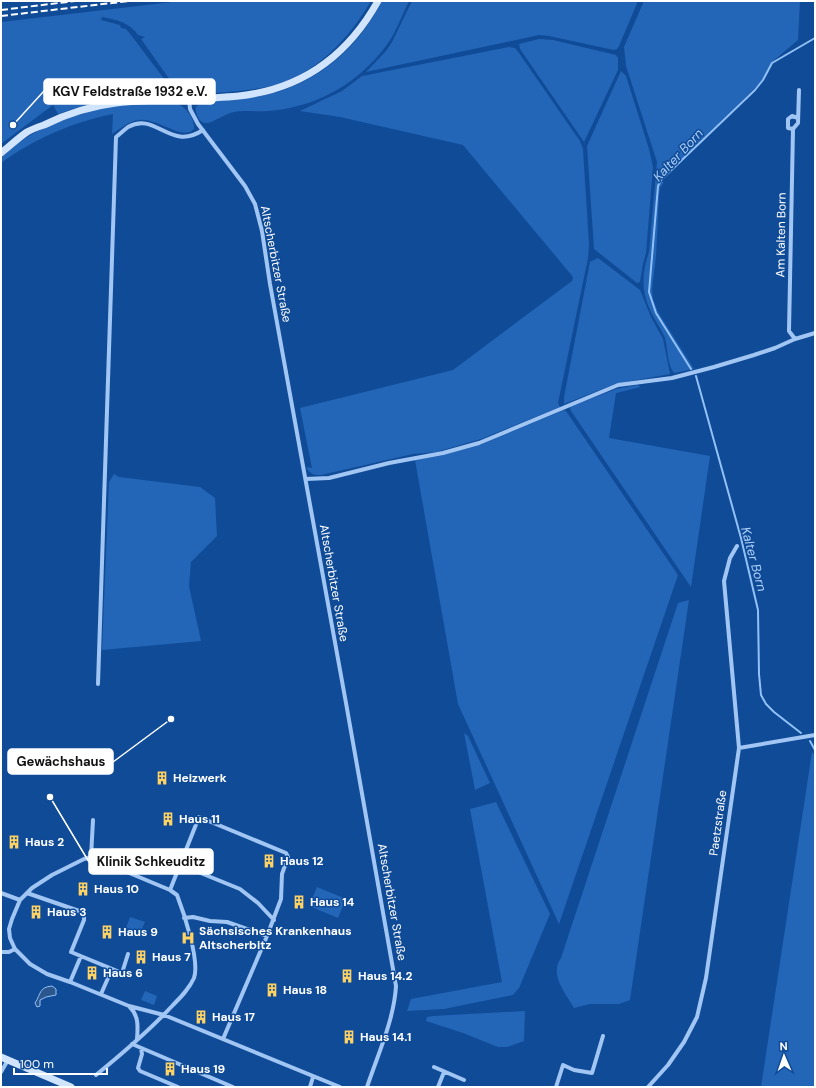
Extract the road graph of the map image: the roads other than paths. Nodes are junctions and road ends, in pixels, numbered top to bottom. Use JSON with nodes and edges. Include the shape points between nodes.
{"nodes":[{"id":1,"x":378,"y":1,"type":"edge"},
{"id":2,"x":800,"y":90,"type":"dead end"},
{"id":3,"x":189,"y":98,"type":"junction"},
{"id":4,"x":798,"y":118,"type":"junction"},
{"id":5,"x":793,"y":129,"type":"junction"},
{"id":6,"x":203,"y":130,"type":"junction"},
{"id":7,"x":1,"y":152,"type":"edge"},
{"id":8,"x":815,"y":333,"type":"edge"},
{"id":9,"x":795,"y":339,"type":"junction"},
{"id":10,"x":306,"y":479,"type":"junction"},
{"id":11,"x":737,"y":546,"type":"dead end"},
{"id":12,"x":98,"y":684,"type":"dead end"},
{"id":13,"x":815,"y":736,"type":"edge"},
{"id":14,"x":739,"y":748,"type":"junction"},
{"id":15,"x":93,"y":820,"type":"dead end"},
{"id":16,"x":91,"y":857,"type":"junction"},
{"id":17,"x":181,"y":866,"type":"junction"},
{"id":18,"x":170,"y":890,"type":"junction"},
{"id":19,"x":27,"y":892,"type":"junction"},
{"id":20,"x":1,"y":893,"type":"edge"},
{"id":21,"x":20,"y":900,"type":"junction"},
{"id":22,"x":184,"y":918,"type":"junction"},
{"id":23,"x":274,"y":920,"type":"junction"},
{"id":24,"x":267,"y":936,"type":"junction"},
{"id":25,"x":15,"y":949,"type":"junction"},
{"id":26,"x":1,"y":952,"type":"edge"},
{"id":27,"x":128,"y":954,"type":"dead end"},
{"id":28,"x":81,"y":956,"type":"junction"},
{"id":29,"x":112,"y":968,"type":"junction"},
{"id":30,"x":70,"y":982,"type":"junction"},
{"id":31,"x":101,"y":994,"type":"junction"},
{"id":32,"x":129,"y":1006,"type":"junction"},
{"id":33,"x":164,"y":1015,"type":"junction"},
{"id":34,"x":603,"y":1036,"type":"dead end"},
{"id":35,"x":137,"y":1039,"type":"junction"},
{"id":36,"x":223,"y":1039,"type":"junction"},
{"id":37,"x":132,"y":1044,"type":"junction"},
{"id":38,"x":141,"y":1048,"type":"junction"},
{"id":39,"x":4,"y":1058,"type":"edge"},
{"id":40,"x":434,"y":1067,"type":"dead end"},
{"id":41,"x":1,"y":1072,"type":"edge"},
{"id":42,"x":444,"y":1072,"type":"junction"},
{"id":43,"x":96,"y":1075,"type":"dead end"},
{"id":44,"x":313,"y":1077,"type":"junction"},
{"id":45,"x":464,"y":1080,"type":"dead end"},
{"id":46,"x":71,"y":1087,"type":"edge"},
{"id":47,"x":178,"y":1087,"type":"edge"},
{"id":48,"x":233,"y":1087,"type":"edge"},
{"id":49,"x":310,"y":1087,"type":"edge"},
{"id":50,"x":340,"y":1087,"type":"edge"},
{"id":51,"x":367,"y":1087,"type":"edge"},
{"id":52,"x":438,"y":1087,"type":"edge"},
{"id":53,"x":556,"y":1087,"type":"edge"},
{"id":54,"x":648,"y":1087,"type":"edge"}],
"edges":[{"from":1,"to":3,"type":"street","via":[[350,42],[330,61],[308,75],[259,93]]},
{"from":2,"to":4,"type":"street","name":"Am Kalten Born"},
{"from":3,"to":6,"type":"street","name":"Altscherbitzer Straße","via":[[190,110]]},
{"from":3,"to":7,"type":"street","via":[[115,103],[68,114],[28,132]]},
{"from":4,"to":5,"type":"street","name":"Am Kalten Born","via":[[798,123]]},
{"from":4,"to":5,"type":"street","name":"Am Kalten Born","via":[[788,118],[788,128]]},
{"from":5,"to":9,"type":"street","name":"Am Kalten Born","via":[[789,331]]},
{"from":6,"to":10,"type":"street","name":"Altscherbitzer Straße","via":[[245,186],[255,204]]},
{"from":6,"to":12,"type":"street","via":[[183,137],[148,124],[140,124],[128,127],[116,137]]},
{"from":8,"to":9,"type":"street"},
{"from":9,"to":10,"type":"street","via":[[775,348],[672,378],[618,385],[479,443],[329,478]]},
{"from":10,"to":51,"type":"street","name":"Altscherbitzer Straße","via":[[396,986],[391,1017]]},
{"from":11,"to":14,"type":"street","name":"Paetzstraße","via":[[730,558],[724,582]]},
{"from":13,"to":14,"type":"street"},
{"from":14,"to":54,"type":"street","name":"Paetzstraße","via":[[706,978],[697,1017],[668,1065]]},
{"from":15,"to":16,"type":"street"},
{"from":16,"to":18,"type":"street"},
{"from":16,"to":19,"type":"street","via":[[84,858],[52,875]]},
{"from":17,"to":18,"type":"street"},
{"from":17,"to":23,"type":"street","via":[[240,889]]},
{"from":17,"to":23,"type":"street","via":[[199,816],[286,853],[288,857],[281,880],[282,899]]},
{"from":18,"to":22,"type":"street","via":[[177,895]]},
{"from":19,"to":21,"type":"street"},
{"from":19,"to":28,"type":"street","via":[[82,912],[84,920],[71,952]]},
{"from":20,"to":21,"type":"street"},
{"from":21,"to":25,"type":"street","via":[[10,929],[10,938]]},
{"from":22,"to":24,"type":"street","via":[[227,922]]},
{"from":22,"to":33,"type":"street","via":[[195,958],[194,978],[186,992]]},
{"from":23,"to":24,"type":"street"},
{"from":24,"to":36,"type":"street"},
{"from":25,"to":26,"type":"street"},
{"from":25,"to":30,"type":"street","via":[[30,964],[47,974]]},
{"from":27,"to":29,"type":"street","via":[[122,973]]},
{"from":28,"to":29,"type":"street"},
{"from":28,"to":30,"type":"street"},
{"from":29,"to":31,"type":"street"},
{"from":30,"to":31,"type":"street"},
{"from":31,"to":32,"type":"street"},
{"from":32,"to":33,"type":"street"},
{"from":32,"to":35,"type":"street","via":[[137,1017]]},
{"from":33,"to":35,"type":"street"},
{"from":33,"to":36,"type":"street"},
{"from":34,"to":53,"type":"street","via":[[592,1073],[563,1065]]},
{"from":35,"to":37,"type":"street"},
{"from":36,"to":44,"type":"street"},
{"from":37,"to":38,"type":"street"},
{"from":37,"to":43,"type":"street"},
{"from":38,"to":47,"type":"street","via":[[138,1068],[140,1072]]},
{"from":38,"to":48,"type":"street"},
{"from":39,"to":41,"type":"street"},
{"from":39,"to":46,"type":"street"},
{"from":40,"to":42,"type":"street"},
{"from":42,"to":45,"type":"street"},
{"from":42,"to":52,"type":"street"},
{"from":44,"to":49,"type":"street"},
{"from":44,"to":50,"type":"street"}]}
